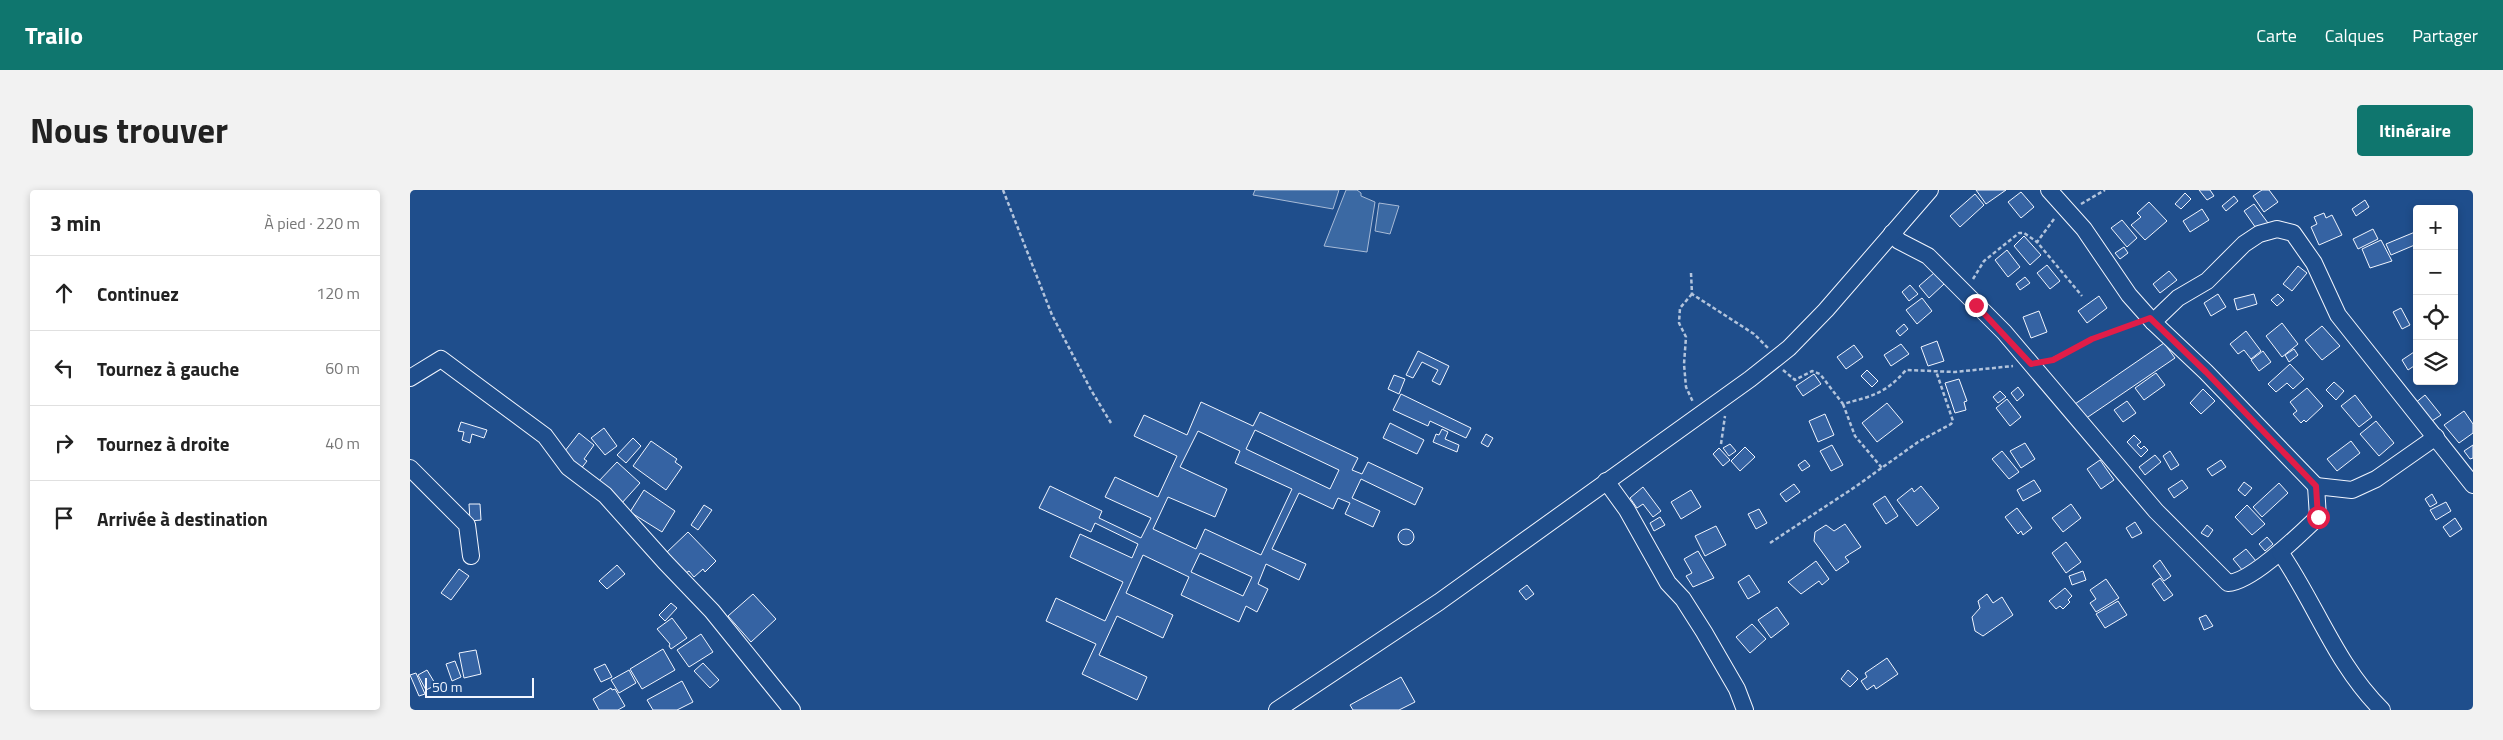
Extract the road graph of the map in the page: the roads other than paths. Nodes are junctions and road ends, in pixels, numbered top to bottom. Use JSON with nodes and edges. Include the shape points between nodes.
{"nodes":[{"id":1,"x":1930,"y":190,"type":"edge"},
{"id":2,"x":2049,"y":190,"type":"edge"},
{"id":3,"x":1892,"y":233,"type":"junction"},
{"id":4,"x":2151,"y":320,"type":"junction"},
{"id":5,"x":410,"y":378,"type":"edge"},
{"id":6,"x":2436,"y":437,"type":"junction"},
{"id":7,"x":410,"y":468,"type":"edge"},
{"id":8,"x":1606,"y":481,"type":"junction"},
{"id":9,"x":2473,"y":485,"type":"edge"},
{"id":10,"x":2316,"y":486,"type":"junction"},
{"id":11,"x":2280,"y":552,"type":"junction"},
{"id":12,"x":471,"y":556,"type":"dead end"},
{"id":13,"x":792,"y":710,"type":"edge"},
{"id":14,"x":1277,"y":710,"type":"edge"},
{"id":15,"x":1745,"y":710,"type":"edge"},
{"id":16,"x":2382,"y":710,"type":"edge"}],
"edges":[{"from":1,"to":3,"type":"street"},
{"from":2,"to":4,"type":"street","via":[[2084,229]]},
{"from":3,"to":8,"type":"street","via":[[1826,310],[1776,358]]},
{"from":3,"to":11,"type":"street","via":[[1899,241],[1928,256],[1963,291],[2031,364],[2156,511],[2223,580],[2233,583],[2244,578]]},
{"from":4,"to":6,"type":"street","via":[[2178,298],[2207,281],[2244,244],[2259,234],[2277,229],[2293,233],[2314,263],[2338,315]]},
{"from":4,"to":10,"type":"street"},
{"from":5,"to":13,"type":"street","via":[[441,359],[545,436],[568,467],[605,495],[712,611]]},
{"from":6,"to":9,"type":"street"},
{"from":6,"to":10,"type":"street","via":[[2376,479],[2352,490]]},
{"from":7,"to":12,"type":"street","via":[[466,525]]},
{"from":8,"to":14,"type":"street","via":[[1439,602]]},
{"from":8,"to":15,"type":"street","via":[[1627,510],[1668,583],[1683,599],[1704,632],[1738,689]]},
{"from":10,"to":11,"type":"street","via":[[2318,517]]},
{"from":11,"to":16,"type":"street","via":[[2316,611],[2323,629],[2363,691]]}]}
